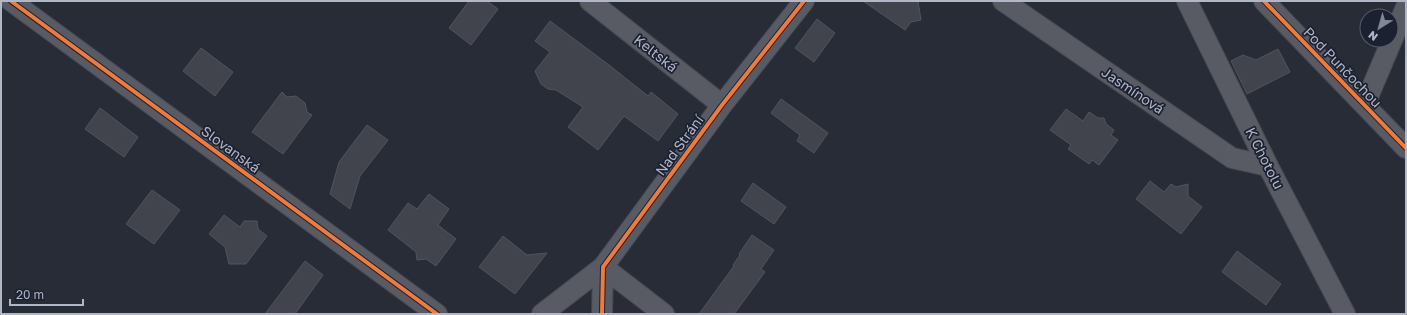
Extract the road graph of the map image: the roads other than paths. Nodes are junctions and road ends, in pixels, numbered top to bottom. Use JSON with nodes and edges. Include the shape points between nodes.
{"nodes":[{"id":1,"x":11,"y":1,"type":"edge"},
{"id":2,"x":590,"y":1,"type":"edge"},
{"id":3,"x":804,"y":1,"type":"edge"},
{"id":4,"x":1003,"y":1,"type":"edge"},
{"id":5,"x":1187,"y":1,"type":"edge"},
{"id":6,"x":1264,"y":1,"type":"edge"},
{"id":7,"x":1406,"y":6,"type":"edge"},
{"id":8,"x":1365,"y":104,"type":"junction"},
{"id":9,"x":722,"y":105,"type":"junction"},
{"id":10,"x":1406,"y":148,"type":"edge"},
{"id":11,"x":1268,"y":166,"type":"junction"},
{"id":12,"x":603,"y":267,"type":"junction"},
{"id":13,"x":438,"y":314,"type":"edge"},
{"id":14,"x":542,"y":314,"type":"edge"},
{"id":15,"x":602,"y":314,"type":"edge"},
{"id":16,"x":664,"y":314,"type":"edge"},
{"id":17,"x":1345,"y":314,"type":"edge"}],
"edges":[{"from":1,"to":13,"type":"street","name":"Slovanská"},
{"from":2,"to":9,"type":"street","name":"Keltská"},
{"from":3,"to":9,"type":"street","name":"Nad Strání"},
{"from":4,"to":11,"type":"street","name":"Jasmínová","via":[[1232,158]]},
{"from":5,"to":11,"type":"street","name":"K Chotolu"},
{"from":6,"to":8,"type":"street","name":"Pod Punčochou"},
{"from":7,"to":8,"type":"street"},
{"from":8,"to":10,"type":"street","name":"Pod Punčochou"},
{"from":9,"to":12,"type":"street","name":"Nad Strání"},
{"from":11,"to":17,"type":"street","name":"K Chotolu"},
{"from":12,"to":14,"type":"street"},
{"from":12,"to":15,"type":"street"},
{"from":12,"to":16,"type":"street"}]}
